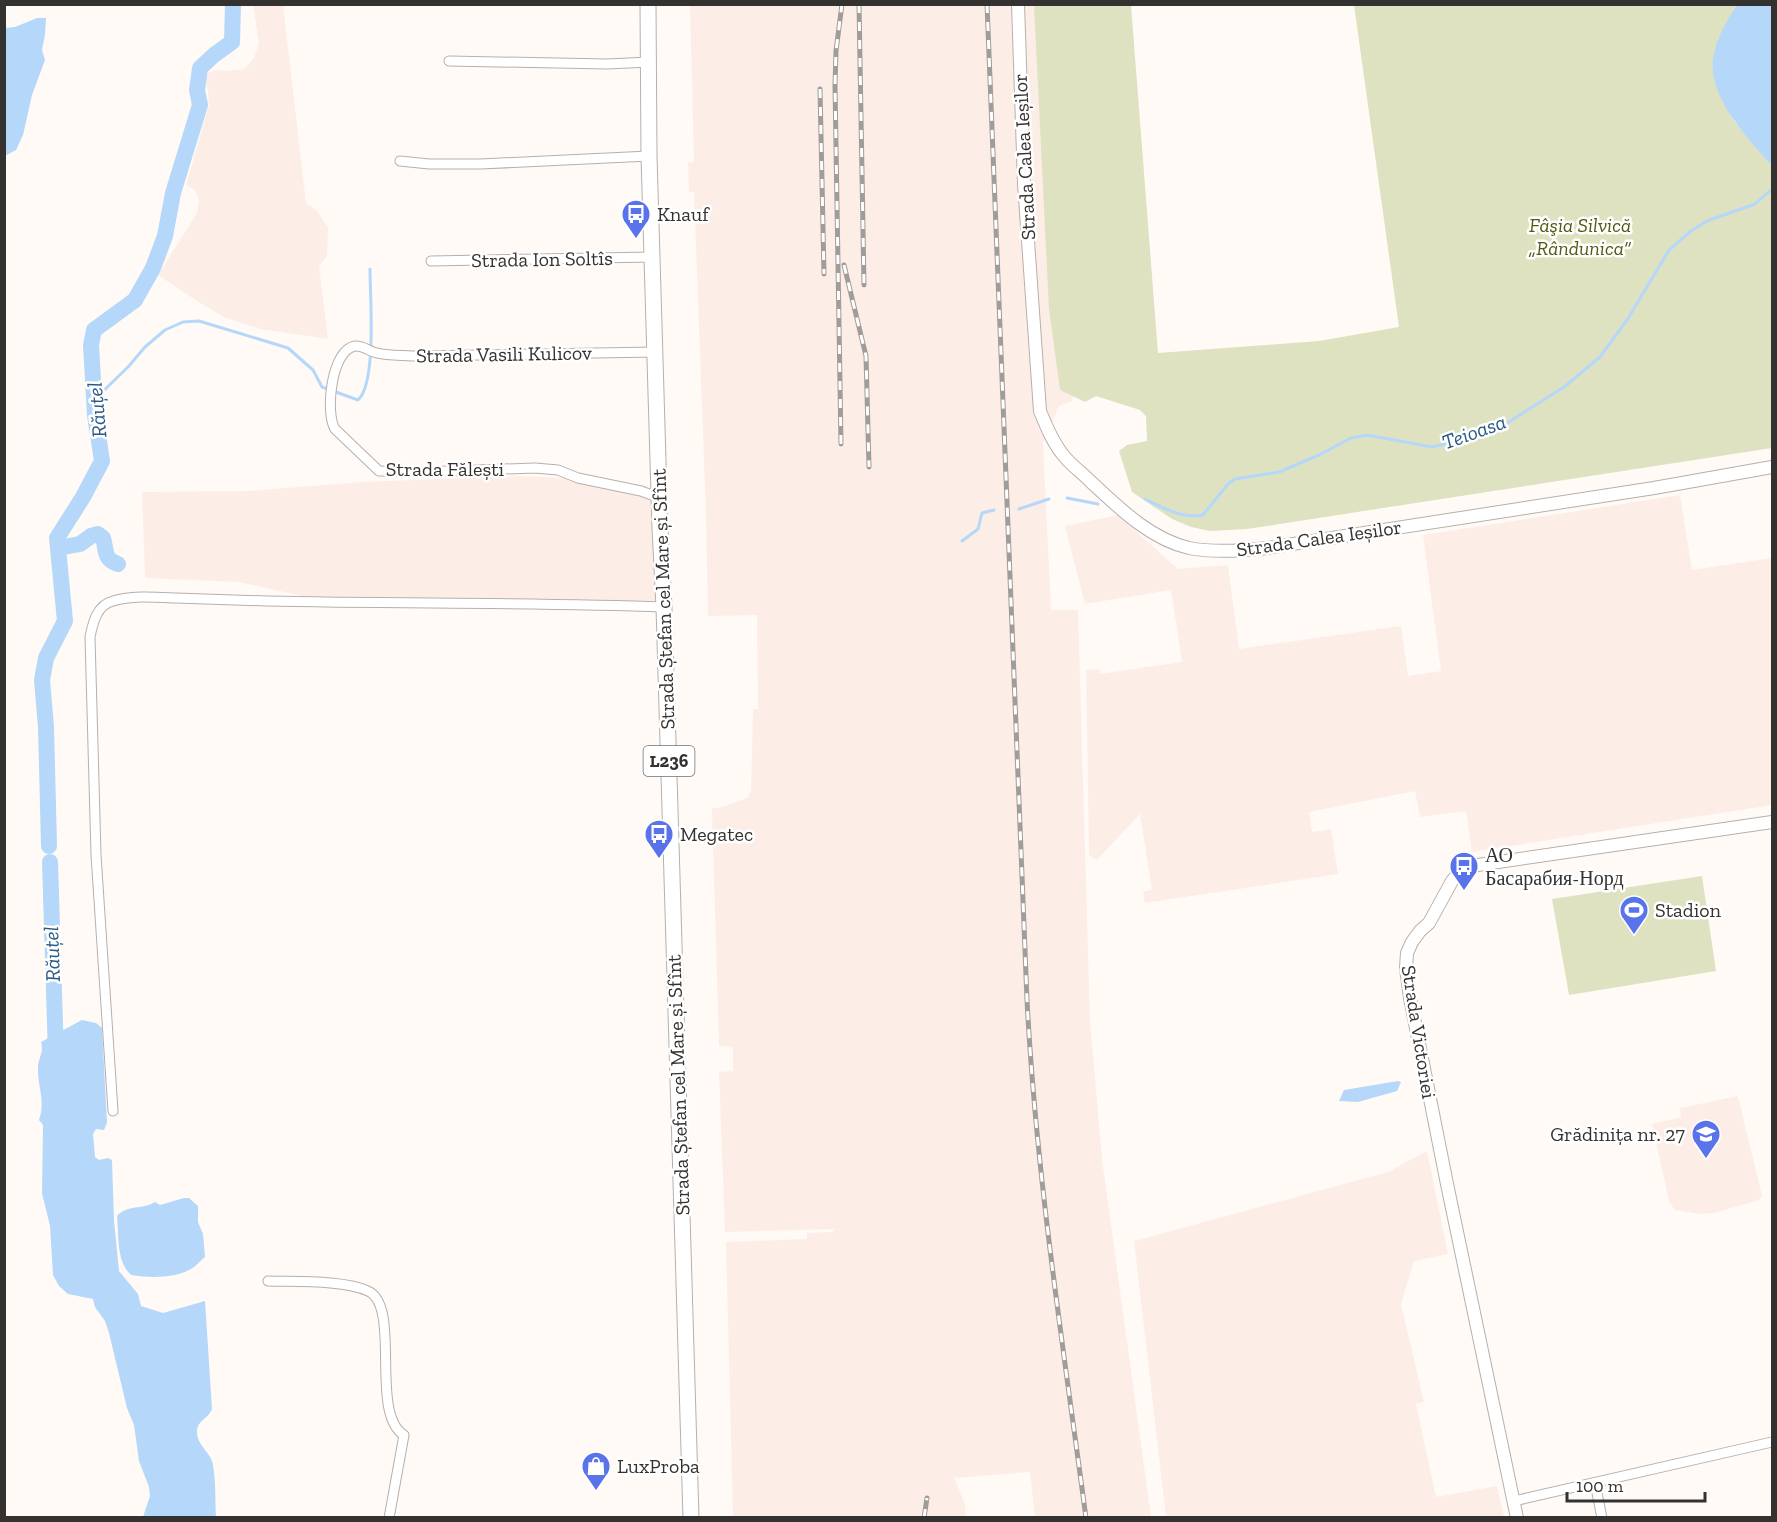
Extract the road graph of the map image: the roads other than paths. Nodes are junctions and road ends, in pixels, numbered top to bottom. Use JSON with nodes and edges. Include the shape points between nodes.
{"nodes":[{"id":1,"x":648,"y":4,"type":"edge"},
{"id":2,"x":1018,"y":4,"type":"edge"},
{"id":3,"x":448,"y":61,"type":"dead end"},
{"id":4,"x":650,"y":62,"type":"junction"},
{"id":5,"x":650,"y":156,"type":"junction"},
{"id":6,"x":400,"y":161,"type":"dead end"},
{"id":7,"x":653,"y":257,"type":"junction"},
{"id":8,"x":431,"y":261,"type":"dead end"},
{"id":9,"x":354,"y":346,"type":"joint"},
{"id":10,"x":655,"y":352,"type":"junction"},
{"id":11,"x":1773,"y":467,"type":"edge"},
{"id":12,"x":660,"y":498,"type":"junction"},
{"id":13,"x":664,"y":607,"type":"junction"},
{"id":14,"x":1773,"y":822,"type":"edge"},
{"id":15,"x":112,"y":1111,"type":"dead end"},
{"id":16,"x":268,"y":1281,"type":"dead end"},
{"id":17,"x":1773,"y":1442,"type":"edge"},
{"id":18,"x":1595,"y":1483,"type":"junction"},
{"id":19,"x":1514,"y":1501,"type":"junction"},
{"id":20,"x":389,"y":1518,"type":"edge"},
{"id":21,"x":691,"y":1518,"type":"edge"},
{"id":22,"x":1518,"y":1518,"type":"edge"},
{"id":23,"x":1602,"y":1518,"type":"edge"}],
"edges":[{"from":1,"to":4,"type":"main road","name":"Strada Ștefan cel Mare și Sfînt","number":"L236"},
{"from":2,"to":11,"type":"street","name":"Strada Calea Ieșilor","via":[[1024,184],[1040,411],[1064,456],[1150,530],[1176,544],[1196,549],[1267,548]]},
{"from":3,"to":4,"type":"street"},
{"from":4,"to":5,"type":"main road","name":"Strada Ștefan cel Mare și Sfînt","number":"L236"},
{"from":5,"to":6,"type":"street","via":[[480,164]]},
{"from":5,"to":7,"type":"main road","name":"Strada Ștefan cel Mare și Sfînt","number":"L236"},
{"from":7,"to":8,"type":"street","name":"Strada Ion Soltîs"},
{"from":7,"to":10,"type":"main road","name":"Strada Ștefan cel Mare și Sfînt","number":"L236"},
{"from":9,"to":10,"type":"street","name":"Strada Vasili Kulicov","via":[[376,353],[414,356]]},
{"from":9,"to":12,"type":"street","name":"Strada Fălești","via":[[343,354],[335,371],[332,423],[379,471],[558,470]]},
{"from":10,"to":12,"type":"main road","name":"Strada Ștefan cel Mare și Sfînt","number":"L236"},
{"from":12,"to":13,"type":"main road","name":"Strada Ștefan cel Mare și Sfînt","number":"L236"},
{"from":13,"to":15,"type":"street","via":[[129,597],[110,601],[100,609],[90,637],[96,855]]},
{"from":13,"to":21,"type":"main road","name":"Strada Ștefan cel Mare și Sfînt","number":"L236"},
{"from":14,"to":19,"type":"street","name":"Strada Victoriei","via":[[1471,866],[1452,881],[1407,953],[1410,998]]},
{"from":16,"to":20,"type":"street","via":[[343,1285],[367,1290],[379,1300],[389,1411],[397,1430],[404,1435]]},
{"from":17,"to":18,"type":"street"},
{"from":18,"to":19,"type":"street"},
{"from":18,"to":23,"type":"street"},
{"from":19,"to":22,"type":"street","name":"Strada Victoriei"}]}
